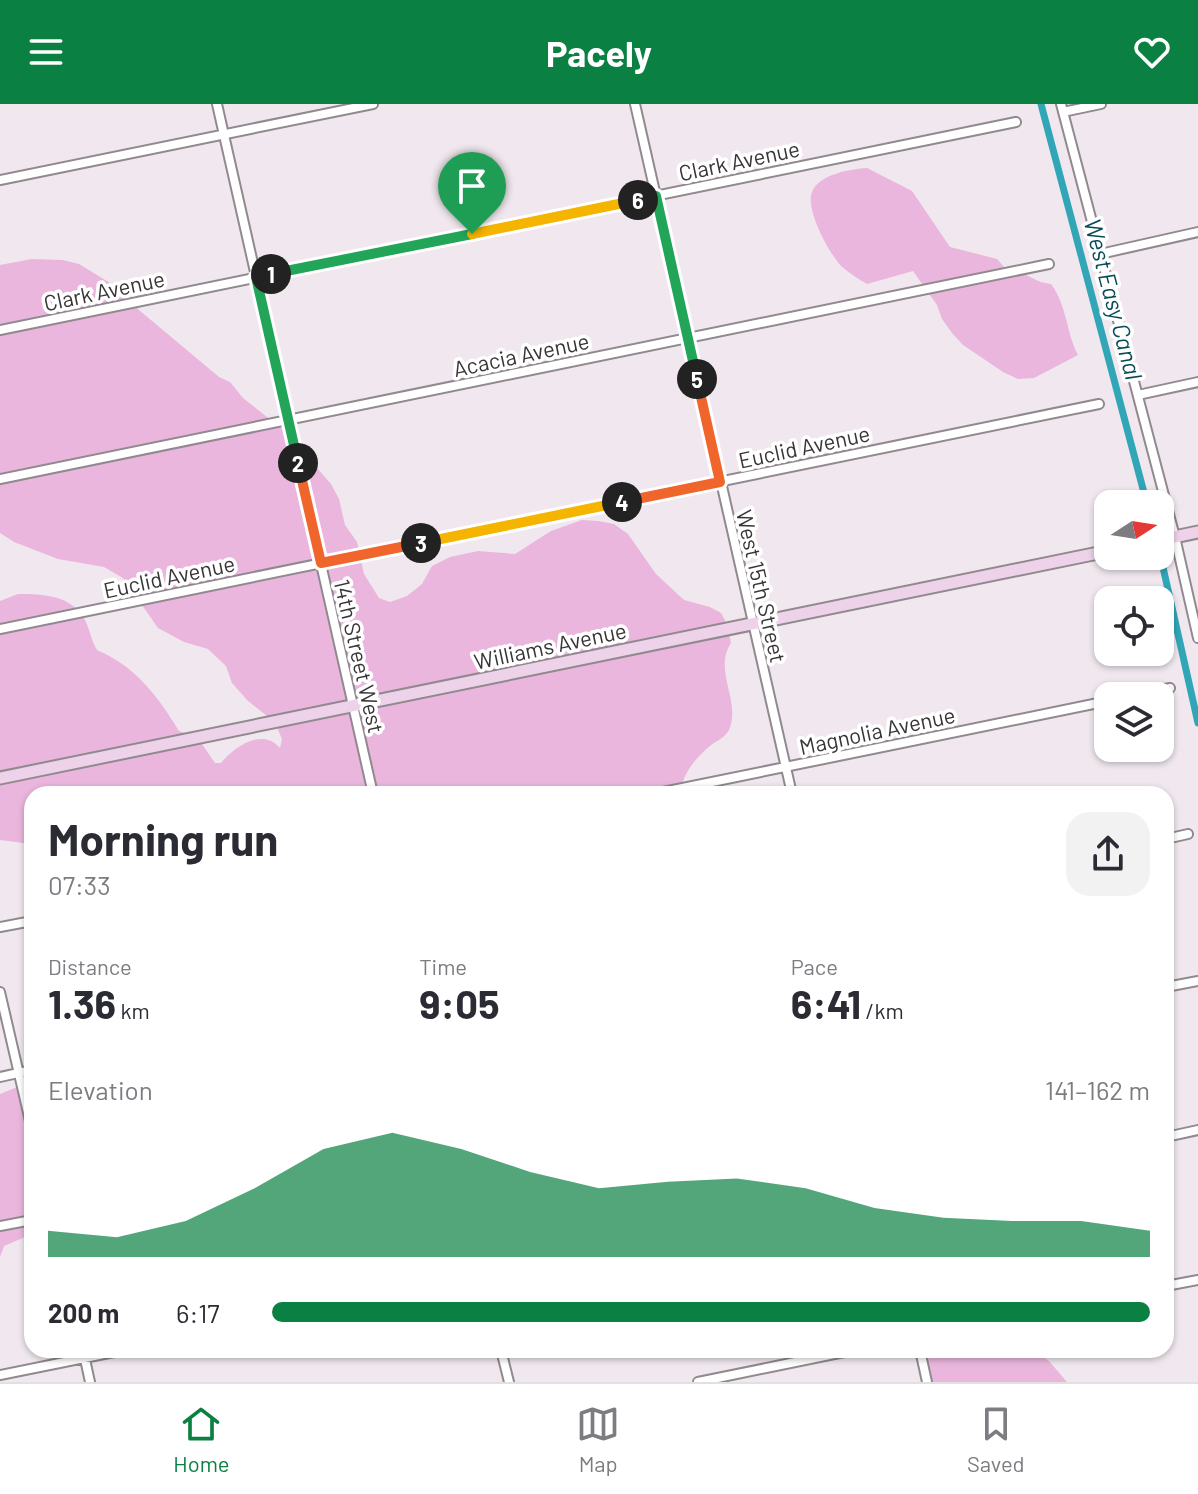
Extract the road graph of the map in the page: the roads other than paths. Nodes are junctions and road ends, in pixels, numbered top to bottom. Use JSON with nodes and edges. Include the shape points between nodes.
{"nodes":[{"id":1,"x":217,"y":104,"type":"edge"},
{"id":2,"x":373,"y":104,"type":"edge"},
{"id":3,"x":635,"y":104,"type":"edge"},
{"id":4,"x":1101,"y":104,"type":"edge"},
{"id":5,"x":1062,"y":108,"type":"edge"},
{"id":6,"x":1016,"y":122,"type":"dead end"},
{"id":7,"x":224,"y":134,"type":"junction"},
{"id":8,"x":0,"y":180,"type":"edge"},
{"id":9,"x":656,"y":196,"type":"junction"},
{"id":10,"x":1198,"y":232,"type":"edge"},
{"id":11,"x":1100,"y":254,"type":"junction"},
{"id":12,"x":1049,"y":264,"type":"dead end"},
{"id":13,"x":256,"y":277,"type":"junction"},
{"id":14,"x":0,"y":330,"type":"edge"},
{"id":15,"x":688,"y":339,"type":"junction"},
{"id":16,"x":1198,"y":382,"type":"edge"},
{"id":17,"x":1138,"y":395,"type":"junction"},
{"id":18,"x":1099,"y":404,"type":"dead end"},
{"id":19,"x":288,"y":420,"type":"junction"},
{"id":20,"x":0,"y":479,"type":"edge"},
{"id":21,"x":720,"y":482,"type":"junction"},
{"id":22,"x":1198,"y":532,"type":"edge"},
{"id":23,"x":1175,"y":537,"type":"junction"},
{"id":24,"x":1094,"y":554,"type":"edge"},
{"id":25,"x":321,"y":563,"type":"junction"},
{"id":26,"x":752,"y":624,"type":"junction"},
{"id":27,"x":0,"y":629,"type":"edge"},
{"id":28,"x":1198,"y":638,"type":"edge"},
{"id":29,"x":1094,"y":704,"type":"edge"},
{"id":30,"x":353,"y":706,"type":"junction"},
{"id":31,"x":785,"y":767,"type":"junction"},
{"id":32,"x":0,"y":778,"type":"edge"},
{"id":33,"x":371,"y":786,"type":"edge"},
{"id":34,"x":692,"y":786,"type":"edge"},
{"id":35,"x":790,"y":786,"type":"edge"},
{"id":36,"x":1188,"y":834,"type":"dead end"},
{"id":37,"x":1174,"y":837,"type":"edge"},
{"id":38,"x":24,"y":922,"type":"edge"},
{"id":39,"x":0,"y":927,"type":"edge"},
{"id":40,"x":1198,"y":981,"type":"edge"},
{"id":41,"x":1174,"y":986,"type":"edge"},
{"id":42,"x":0,"y":992,"type":"edge"},
{"id":43,"x":24,"y":1072,"type":"edge"},
{"id":44,"x":19,"y":1073,"type":"junction"},
{"id":45,"x":0,"y":1077,"type":"edge"},
{"id":46,"x":24,"y":1095,"type":"edge"},
{"id":47,"x":1198,"y":1130,"type":"edge"},
{"id":48,"x":1174,"y":1135,"type":"edge"},
{"id":49,"x":24,"y":1222,"type":"edge"},
{"id":50,"x":0,"y":1226,"type":"edge"},
{"id":51,"x":1198,"y":1280,"type":"edge"},
{"id":52,"x":1174,"y":1284,"type":"edge"},
{"id":53,"x":68,"y":1358,"type":"edge"},
{"id":54,"x":85,"y":1358,"type":"edge"},
{"id":55,"x":503,"y":1358,"type":"edge"},
{"id":56,"x":815,"y":1358,"type":"edge"},
{"id":57,"x":922,"y":1358,"type":"edge"},
{"id":58,"x":0,"y":1375,"type":"edge"},
{"id":59,"x":90,"y":1382,"type":"edge"},
{"id":60,"x":509,"y":1382,"type":"edge"},
{"id":61,"x":698,"y":1382,"type":"edge"},
{"id":62,"x":927,"y":1382,"type":"edge"}],
"edges":[{"from":1,"to":7,"type":"street","name":"14th Street West"},
{"from":2,"to":7,"type":"street"},
{"from":3,"to":9,"type":"street","name":"West 15th Street"},
{"from":4,"to":5,"type":"street"},
{"from":5,"to":11,"type":"street"},
{"from":6,"to":9,"type":"street","name":"Clark Avenue"},
{"from":7,"to":8,"type":"street"},
{"from":7,"to":13,"type":"street","name":"14th Street West"},
{"from":9,"to":13,"type":"street","name":"Clark Avenue"},
{"from":9,"to":15,"type":"street","name":"West 15th Street"},
{"from":10,"to":11,"type":"street"},
{"from":11,"to":17,"type":"street"},
{"from":12,"to":15,"type":"street","name":"Acacia Avenue"},
{"from":13,"to":14,"type":"street","name":"Clark Avenue"},
{"from":13,"to":19,"type":"street","name":"14th Street West"},
{"from":15,"to":19,"type":"street","name":"Acacia Avenue"},
{"from":15,"to":21,"type":"street","name":"West 15th Street"},
{"from":16,"to":17,"type":"street"},
{"from":17,"to":23,"type":"street"},
{"from":18,"to":21,"type":"street","name":"Euclid Avenue"},
{"from":19,"to":20,"type":"street","name":"Acacia Avenue"},
{"from":19,"to":25,"type":"street","name":"14th Street West"},
{"from":21,"to":25,"type":"street","name":"Euclid Avenue"},
{"from":21,"to":26,"type":"street","name":"West 15th Street"},
{"from":22,"to":23,"type":"street"},
{"from":23,"to":28,"type":"street"},
{"from":24,"to":26,"type":"street","name":"Williams Avenue"},
{"from":25,"to":27,"type":"street","name":"Euclid Avenue"},
{"from":25,"to":30,"type":"street","name":"14th Street West"},
{"from":26,"to":30,"type":"street","name":"Williams Avenue"},
{"from":26,"to":31,"type":"street","name":"West 15th Street"},
{"from":29,"to":31,"type":"street","name":"Magnolia Avenue"},
{"from":30,"to":32,"type":"street","name":"Williams Avenue"},
{"from":30,"to":33,"type":"street","name":"14th Street West"},
{"from":31,"to":34,"type":"street","name":"Magnolia Avenue"},
{"from":31,"to":35,"type":"street","name":"West 15th Street"},
{"from":36,"to":37,"type":"street"},
{"from":38,"to":39,"type":"street"},
{"from":40,"to":41,"type":"street"},
{"from":42,"to":44,"type":"street"},
{"from":43,"to":44,"type":"street"},
{"from":44,"to":45,"type":"street"},
{"from":44,"to":46,"type":"street"},
{"from":47,"to":48,"type":"street"},
{"from":49,"to":50,"type":"street"},
{"from":51,"to":52,"type":"street"},
{"from":53,"to":58,"type":"street"},
{"from":54,"to":59,"type":"street"},
{"from":55,"to":60,"type":"street"},
{"from":56,"to":61,"type":"street"},
{"from":57,"to":62,"type":"street"}]}
